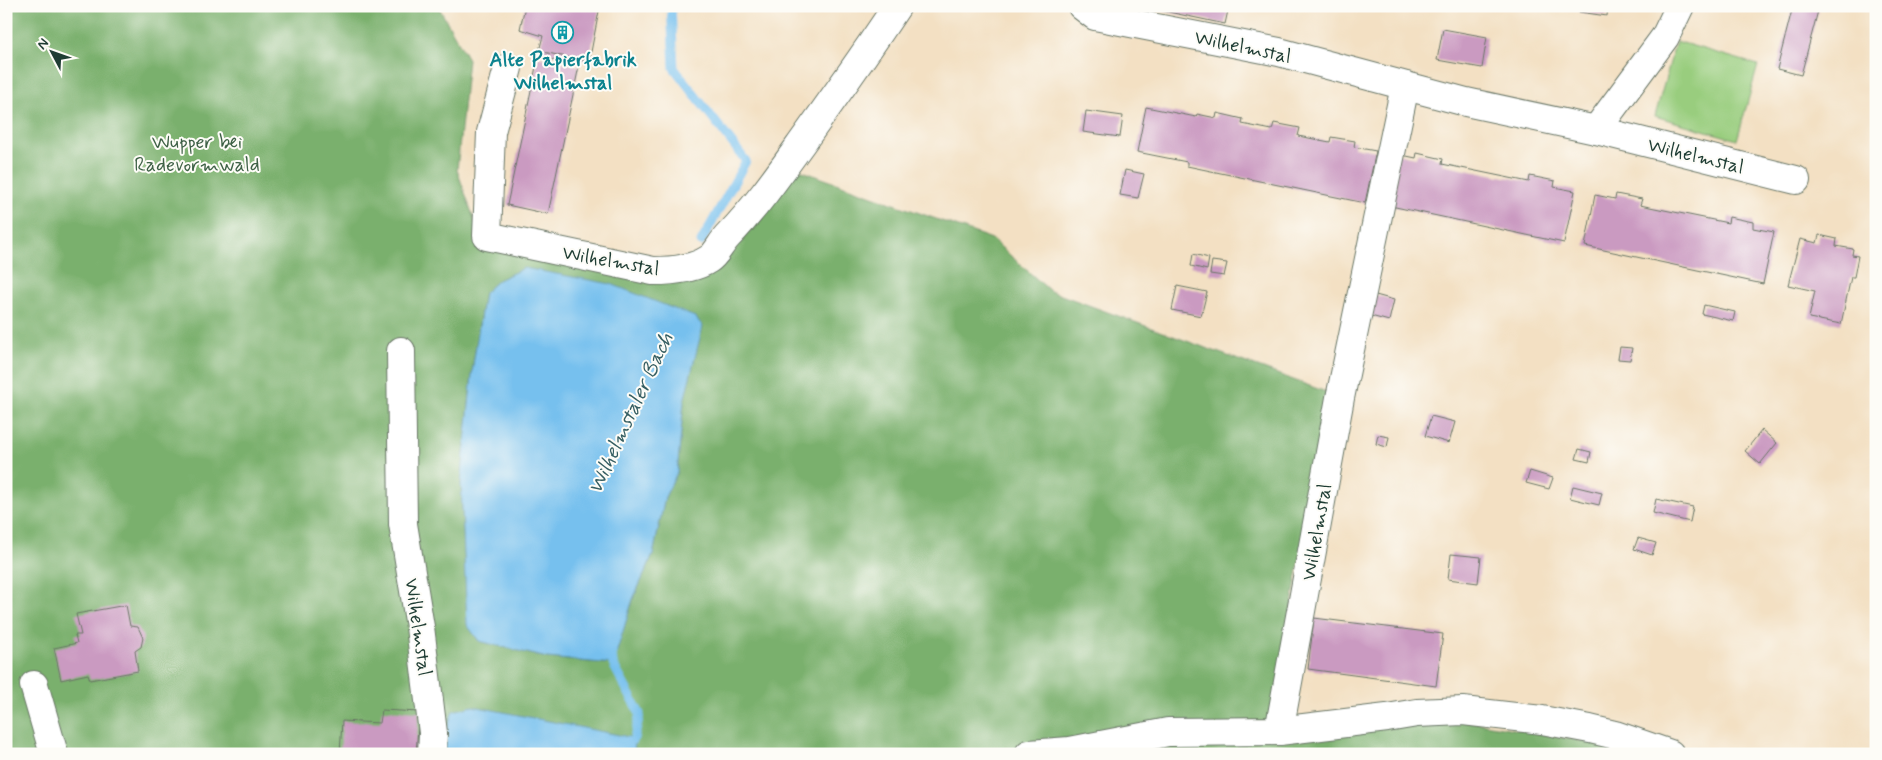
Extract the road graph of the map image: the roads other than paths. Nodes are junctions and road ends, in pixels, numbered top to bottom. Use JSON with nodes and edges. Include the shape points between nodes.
{"nodes":[{"id":1,"x":897,"y":6,"type":"edge"},
{"id":2,"x":1082,"y":6,"type":"edge"},
{"id":3,"x":1680,"y":6,"type":"edge"},
{"id":4,"x":508,"y":68,"type":"dead end"},
{"id":5,"x":1405,"y":86,"type":"junction"},
{"id":6,"x":1596,"y":130,"type":"junction"},
{"id":7,"x":1796,"y":180,"type":"dead end"},
{"id":8,"x":401,"y":351,"type":"dead end"},
{"id":9,"x":34,"y":685,"type":"dead end"},
{"id":10,"x":1279,"y":731,"type":"junction"},
{"id":11,"x":54,"y":754,"type":"edge"},
{"id":12,"x":432,"y":754,"type":"edge"},
{"id":13,"x":1029,"y":754,"type":"edge"},
{"id":14,"x":1670,"y":754,"type":"edge"}],
"edges":[{"from":1,"to":4,"type":"street","name":"Wilhelmstal","via":[[750,212],[710,259],[682,268],[653,271],[487,236],[491,132]]},
{"from":2,"to":5,"type":"street","name":"Wilhelmstal","via":[[1095,16],[1279,52]]},
{"from":3,"to":6,"type":"street","via":[[1665,37]]},
{"from":5,"to":6,"type":"street","name":"Wilhelmstal"},
{"from":5,"to":10,"type":"street","name":"Wilhelmstal","via":[[1340,398]]},
{"from":6,"to":7,"type":"street","name":"Wilhelmstal"},
{"from":8,"to":12,"type":"street","name":"Wilhelmstal","via":[[403,524],[420,627]]},
{"from":9,"to":11,"type":"street"},
{"from":10,"to":13,"type":"street","via":[[1168,732],[1070,751]]},
{"from":10,"to":14,"type":"street","via":[[1417,713],[1472,712],[1590,729]]}]}
